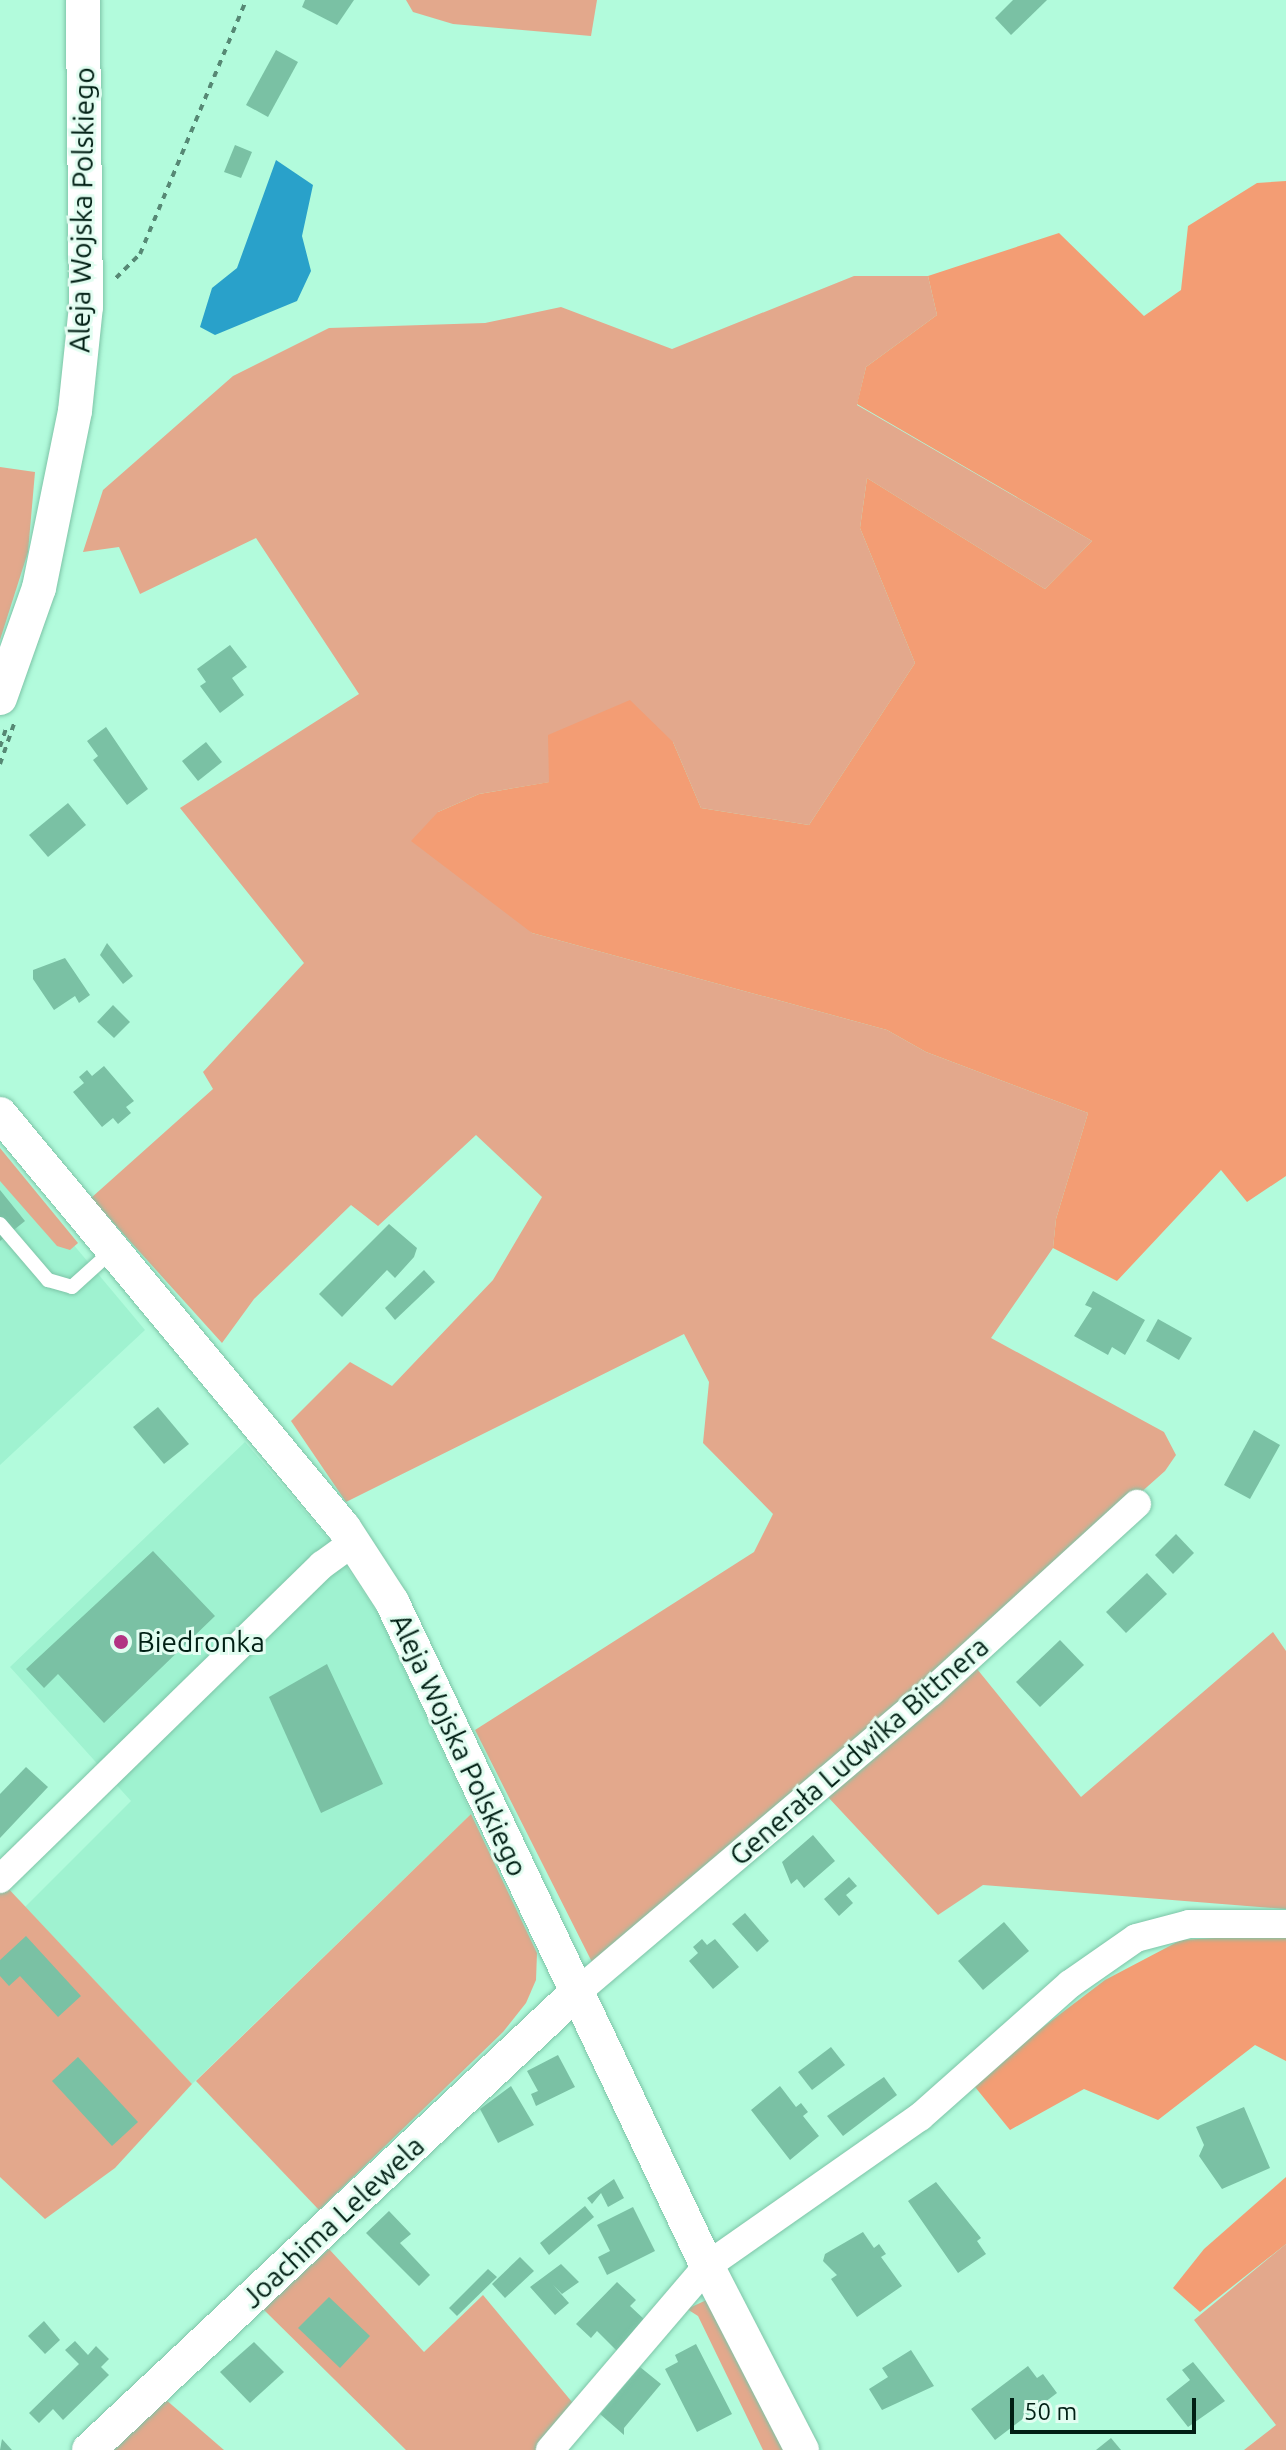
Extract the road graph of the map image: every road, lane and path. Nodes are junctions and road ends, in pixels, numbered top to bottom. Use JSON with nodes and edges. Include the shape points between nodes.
{"nodes":[{"id":1,"x":83,"y":0,"type":"edge"},
{"id":2,"x":246,"y":0,"type":"edge"},
{"id":3,"x":86,"y":307,"type":"junction"},
{"id":4,"x":0,"y":698,"type":"edge"},
{"id":5,"x":0,"y":1114,"type":"edge"},
{"id":6,"x":0,"y":1224,"type":"edge"},
{"id":7,"x":113,"y":1250,"type":"junction"},
{"id":8,"x":1137,"y":1504,"type":"dead end"},
{"id":9,"x":354,"y":1542,"type":"junction"},
{"id":10,"x":0,"y":1879,"type":"edge"},
{"id":11,"x":1286,"y":1924,"type":"edge"},
{"id":12,"x":576,"y":1993,"type":"junction"},
{"id":13,"x":707,"y":2266,"type":"junction"},
{"id":14,"x":89,"y":2450,"type":"edge"},
{"id":15,"x":550,"y":2450,"type":"edge"},
{"id":16,"x":802,"y":2450,"type":"edge"}],
"edges":[{"from":1,"to":3,"type":"street","name":"Aleja Wojska Polskiego"},
{"from":2,"to":3,"type":"path","via":[[140,254]]},
{"from":3,"to":4,"type":"street","name":"Aleja Wojska Polskiego","via":[[75,411],[39,588]]},
{"from":5,"to":7,"type":"street","name":"Aleja Wojska Polskiego"},
{"from":6,"to":7,"type":"lane","via":[[48,1280],[72,1287]]},
{"from":7,"to":9,"type":"street","name":"Aleja Wojska Polskiego"},
{"from":8,"to":12,"type":"street","name":"Generała Ludwika Bittnera","via":[[931,1692]]},
{"from":9,"to":10,"type":"street","via":[[322,1565]]},
{"from":9,"to":12,"type":"street","name":"Aleja Wojska Polskiego","via":[[392,1602]]},
{"from":11,"to":13,"type":"street","via":[[1189,1924],[1136,1938],[1070,1984],[920,2117]]},
{"from":12,"to":13,"type":"street","name":"Aleja Wojska Polskiego"},
{"from":12,"to":14,"type":"street","name":"Joachima Lelewela"},
{"from":13,"to":15,"type":"street"},
{"from":13,"to":16,"type":"street","name":"Aleja Wojska Polskiego"}]}
